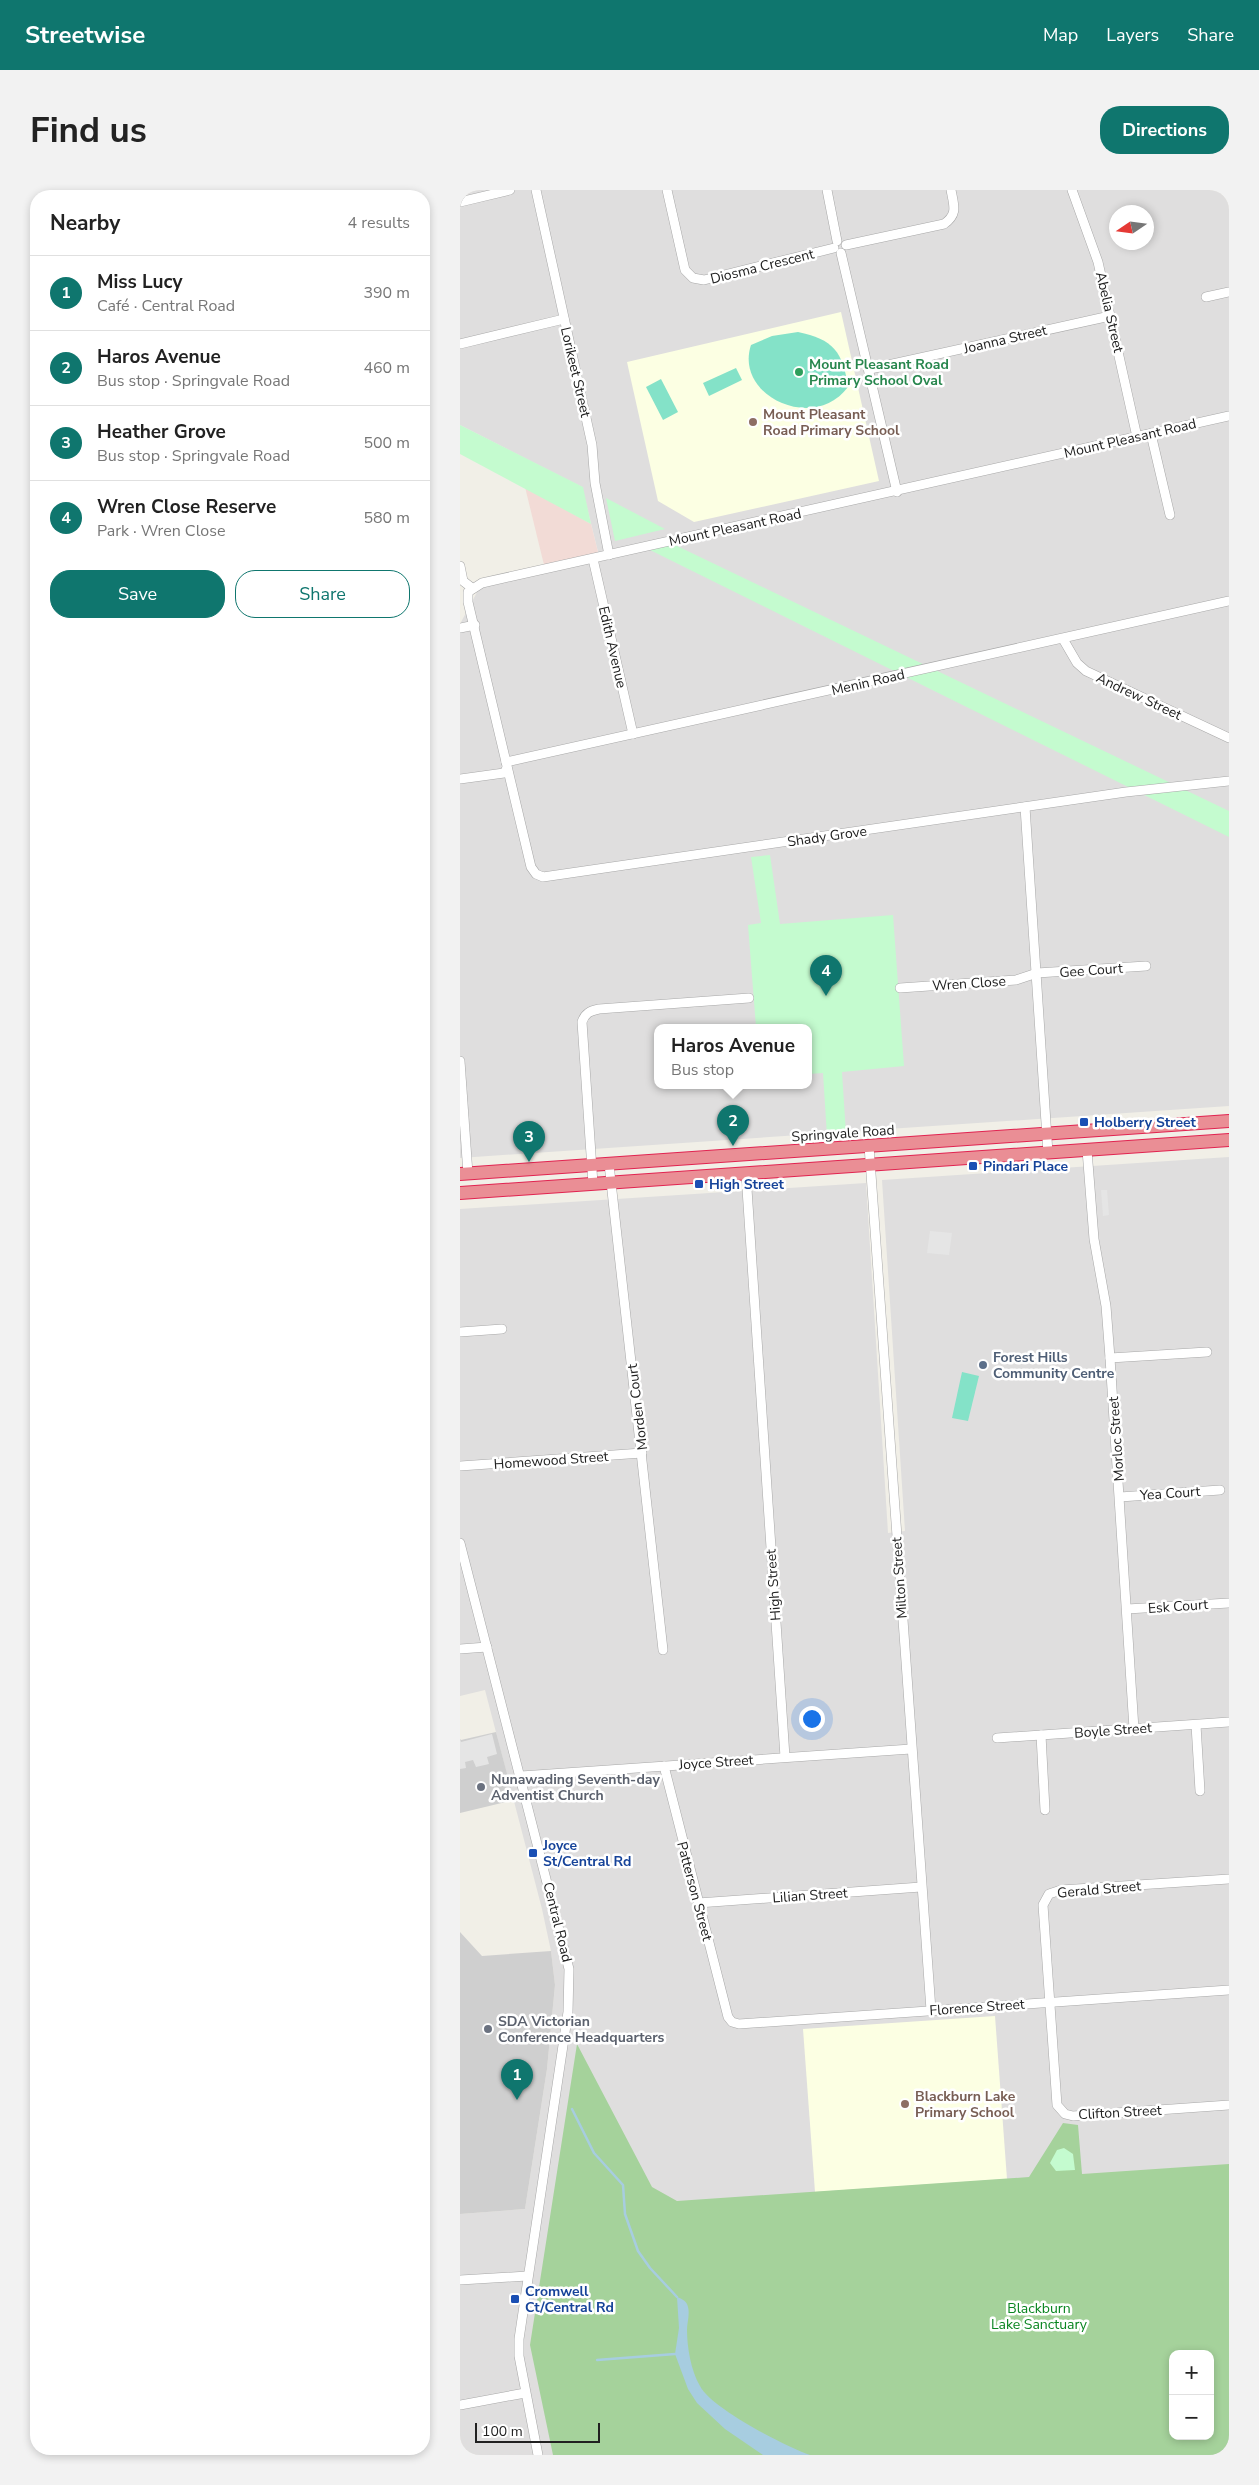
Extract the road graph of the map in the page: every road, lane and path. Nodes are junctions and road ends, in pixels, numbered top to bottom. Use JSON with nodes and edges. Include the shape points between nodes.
{"nodes":[{"id":1,"x":510,"y":190,"type":"edge"},
{"id":2,"x":536,"y":190,"type":"edge"},
{"id":3,"x":667,"y":190,"type":"edge"},
{"id":4,"x":827,"y":190,"type":"edge"},
{"id":5,"x":951,"y":190,"type":"edge"},
{"id":6,"x":1072,"y":190,"type":"edge"},
{"id":7,"x":460,"y":202,"type":"edge"},
{"id":8,"x":839,"y":247,"type":"junction"},
{"id":9,"x":1229,"y":292,"type":"edge"},
{"id":10,"x":1206,"y":297,"type":"dead end"},
{"id":11,"x":1110,"y":316,"type":"junction"},
{"id":12,"x":564,"y":319,"type":"junction"},
{"id":13,"x":460,"y":344,"type":"edge"},
{"id":14,"x":870,"y":369,"type":"junction"},
{"id":15,"x":1229,"y":416,"type":"edge"},
{"id":16,"x":1151,"y":434,"type":"junction"},
{"id":17,"x":1137,"y":437,"type":"junction"},
{"id":18,"x":897,"y":492,"type":"junction"},
{"id":19,"x":1170,"y":515,"type":"dead end"},
{"id":20,"x":609,"y":555,"type":"junction"},
{"id":21,"x":593,"y":559,"type":"junction"},
{"id":22,"x":460,"y":566,"type":"edge"},
{"id":23,"x":472,"y":588,"type":"junction"},
{"id":24,"x":1229,"y":601,"type":"edge"},
{"id":25,"x":474,"y":625,"type":"junction"},
{"id":26,"x":460,"y":628,"type":"edge"},
{"id":27,"x":1063,"y":639,"type":"junction"},
{"id":28,"x":633,"y":734,"type":"junction"},
{"id":29,"x":1229,"y":738,"type":"edge"},
{"id":30,"x":507,"y":765,"type":"junction"},
{"id":31,"x":460,"y":779,"type":"edge"},
{"id":32,"x":1229,"y":782,"type":"edge"},
{"id":33,"x":1025,"y":807,"type":"junction"},
{"id":34,"x":1146,"y":966,"type":"dead end"},
{"id":35,"x":1037,"y":973,"type":"junction"},
{"id":36,"x":900,"y":988,"type":"dead end"},
{"id":37,"x":749,"y":998,"type":"dead end"},
{"id":38,"x":460,"y":1061,"type":"edge"},
{"id":39,"x":1229,"y":1121,"type":"edge"},
{"id":40,"x":1047,"y":1134,"type":"junction"},
{"id":41,"x":1229,"y":1140,"type":"edge"},
{"id":42,"x":869,"y":1146,"type":"junction"},
{"id":43,"x":1087,"y":1150,"type":"junction"},
{"id":44,"x":1048,"y":1153,"type":"junction"},
{"id":45,"x":609,"y":1164,"type":"junction"},
{"id":46,"x":592,"y":1165,"type":"junction"},
{"id":47,"x":871,"y":1165,"type":"junction"},
{"id":48,"x":464,"y":1174,"type":"edge"},
{"id":49,"x":746,"y":1174,"type":"junction"},
{"id":50,"x":611,"y":1183,"type":"junction"},
{"id":51,"x":593,"y":1184,"type":"junction"},
{"id":52,"x":460,"y":1194,"type":"edge"},
{"id":53,"x":502,"y":1329,"type":"dead end"},
{"id":54,"x":460,"y":1332,"type":"edge"},
{"id":55,"x":1207,"y":1352,"type":"dead end"},
{"id":56,"x":1110,"y":1358,"type":"junction"},
{"id":57,"x":642,"y":1453,"type":"junction"},
{"id":58,"x":460,"y":1466,"type":"edge"},
{"id":59,"x":1220,"y":1490,"type":"dead end"},
{"id":60,"x":1120,"y":1497,"type":"junction"},
{"id":61,"x":460,"y":1544,"type":"edge"},
{"id":62,"x":1229,"y":1602,"type":"edge"},
{"id":63,"x":1127,"y":1609,"type":"junction"},
{"id":64,"x":487,"y":1647,"type":"junction"},
{"id":65,"x":460,"y":1650,"type":"edge"},
{"id":66,"x":663,"y":1650,"type":"dead end"},
{"id":67,"x":1229,"y":1722,"type":"edge"},
{"id":68,"x":1196,"y":1725,"type":"junction"},
{"id":69,"x":1134,"y":1729,"type":"junction"},
{"id":70,"x":1040,"y":1735,"type":"junction"},
{"id":71,"x":998,"y":1738,"type":"dead end"},
{"id":72,"x":911,"y":1749,"type":"junction"},
{"id":73,"x":785,"y":1758,"type":"junction"},
{"id":74,"x":664,"y":1766,"type":"junction"},
{"id":75,"x":521,"y":1776,"type":"junction"},
{"id":76,"x":1200,"y":1791,"type":"dead end"},
{"id":77,"x":1045,"y":1810,"type":"dead end"},
{"id":78,"x":1229,"y":1879,"type":"edge"},
{"id":79,"x":922,"y":1887,"type":"junction"},
{"id":80,"x":698,"y":1903,"type":"junction"},
{"id":81,"x":1229,"y":1990,"type":"edge"},
{"id":82,"x":1050,"y":2002,"type":"junction"},
{"id":83,"x":930,"y":2010,"type":"junction"},
{"id":84,"x":728,"y":2017,"type":"joint"},
{"id":85,"x":1229,"y":2105,"type":"edge"},
{"id":86,"x":527,"y":2276,"type":"junction"},
{"id":87,"x":460,"y":2280,"type":"edge"},
{"id":88,"x":525,"y":2393,"type":"junction"},
{"id":89,"x":460,"y":2405,"type":"edge"},
{"id":90,"x":538,"y":2455,"type":"edge"}],
"edges":[{"from":1,"to":7,"type":"street"},
{"from":2,"to":12,"type":"street","name":"Lorikeet Street"},
{"from":3,"to":8,"type":"street","name":"Diosma Crescent","via":[[685,270],[693,278],[704,280]]},
{"from":4,"to":8,"type":"street"},
{"from":5,"to":8,"type":"street","name":"Diosma Crescent","via":[[955,210],[952,218],[944,224]]},
{"from":6,"to":11,"type":"street","name":"Abelia Street","via":[[1098,262]]},
{"from":8,"to":14,"type":"street"},
{"from":9,"to":10,"type":"street"},
{"from":11,"to":14,"type":"street","name":"Joanna Street"},
{"from":11,"to":17,"type":"street","name":"Abelia Street"},
{"from":12,"to":13,"type":"street"},
{"from":12,"to":20,"type":"street","name":"Lorikeet Street","via":[[592,444],[595,483]]},
{"from":14,"to":18,"type":"street"},
{"from":15,"to":16,"type":"street","name":"Mount Pleasant Road"},
{"from":16,"to":17,"type":"street","name":"Mount Pleasant Road"},
{"from":16,"to":19,"type":"street"},
{"from":17,"to":18,"type":"street","name":"Mount Pleasant Road"},
{"from":18,"to":20,"type":"street","name":"Mount Pleasant Road"},
{"from":20,"to":21,"type":"street","name":"Mount Pleasant Road"},
{"from":21,"to":23,"type":"street","name":"Mount Pleasant Road","via":[[482,583]]},
{"from":21,"to":28,"type":"street","name":"Edith Avenue"},
{"from":22,"to":23,"type":"street","via":[[463,581]]},
{"from":23,"to":25,"type":"street","via":[[468,592],[468,602]]},
{"from":24,"to":27,"type":"street","name":"Menin Road"},
{"from":25,"to":26,"type":"street"},
{"from":25,"to":30,"type":"street"},
{"from":27,"to":28,"type":"street","name":"Menin Road"},
{"from":27,"to":29,"type":"street","name":"Andrew Street","via":[[1077,663],[1086,671]]},
{"from":28,"to":30,"type":"street","name":"Menin Road"},
{"from":30,"to":31,"type":"street","via":[[504,773]]},
{"from":30,"to":33,"type":"street","name":"Shady Grove","via":[[531,868],[544,876]]},
{"from":32,"to":33,"type":"street","name":"Shady Grove","via":[[1126,792]]},
{"from":33,"to":35,"type":"street"},
{"from":34,"to":35,"type":"street","name":"Gee Court"},
{"from":35,"to":36,"type":"street","name":"Wren Close","via":[[1016,980]]},
{"from":35,"to":40,"type":"street"},
{"from":37,"to":46,"type":"street","via":[[599,1009],[584,1016]]},
{"from":38,"to":48,"type":"street"},
{"from":39,"to":40,"type":"highway","name":"Springvale Road"},
{"from":40,"to":42,"type":"highway","name":"Springvale Road"},
{"from":40,"to":44,"type":"street"},
{"from":41,"to":43,"type":"highway"},
{"from":42,"to":45,"type":"highway","name":"Springvale Road"},
{"from":42,"to":47,"type":"street","name":"Milton Street"},
{"from":43,"to":44,"type":"highway"},
{"from":43,"to":56,"type":"street","name":"Morloc Street","via":[[1094,1240],[1106,1306]]},
{"from":44,"to":47,"type":"highway"},
{"from":45,"to":46,"type":"highway","name":"Springvale Road"},
{"from":45,"to":50,"type":"street","name":"Morden Court"},
{"from":46,"to":48,"type":"highway","name":"Springvale Road"},
{"from":46,"to":51,"type":"street"},
{"from":47,"to":49,"type":"highway"},
{"from":47,"to":72,"type":"street","name":"Milton Street"},
{"from":49,"to":50,"type":"highway"},
{"from":49,"to":73,"type":"street","name":"High Street"},
{"from":50,"to":51,"type":"highway"},
{"from":50,"to":57,"type":"street","name":"Morden Court"},
{"from":51,"to":52,"type":"highway"},
{"from":53,"to":54,"type":"street"},
{"from":55,"to":56,"type":"street"},
{"from":56,"to":60,"type":"street","name":"Morloc Street"},
{"from":57,"to":58,"type":"street","name":"Homewood Street"},
{"from":57,"to":66,"type":"street","name":"Morden Court"},
{"from":59,"to":60,"type":"street","name":"Yea Court"},
{"from":60,"to":63,"type":"street","name":"Morloc Street"},
{"from":61,"to":64,"type":"street","name":"Central Road"},
{"from":62,"to":63,"type":"street","name":"Esk Court"},
{"from":63,"to":69,"type":"street","name":"Morloc Street"},
{"from":64,"to":65,"type":"street"},
{"from":64,"to":75,"type":"street","name":"Central Road"},
{"from":67,"to":68,"type":"street","name":"Boyle Street"},
{"from":68,"to":69,"type":"street","name":"Boyle Street"},
{"from":68,"to":76,"type":"street"},
{"from":69,"to":70,"type":"street","name":"Boyle Street"},
{"from":70,"to":71,"type":"street","name":"Boyle Street"},
{"from":70,"to":77,"type":"street"},
{"from":72,"to":73,"type":"street","name":"Joyce Street"},
{"from":72,"to":79,"type":"street","name":"Milton Street"},
{"from":73,"to":74,"type":"street","name":"Joyce Street"},
{"from":74,"to":75,"type":"street","name":"Joyce Street"},
{"from":74,"to":80,"type":"street","name":"Patterson Street"},
{"from":75,"to":86,"type":"street","name":"Central Road","via":[[567,1955],[569,1989]]},
{"from":78,"to":82,"type":"street","name":"Gerald Street","via":[[1061,1890],[1049,1894],[1043,1905]]},
{"from":79,"to":80,"type":"street","name":"Lilian Street"},
{"from":79,"to":83,"type":"street","name":"Milton Street"},
{"from":80,"to":84,"type":"street","name":"Patterson Street"},
{"from":81,"to":82,"type":"street","name":"Florence Street"},
{"from":82,"to":83,"type":"street","name":"Florence Street"},
{"from":82,"to":85,"type":"street","name":"Clifton Street","via":[[1058,2105],[1065,2114]]},
{"from":83,"to":84,"type":"street","name":"Florence Street","via":[[739,2024]]},
{"from":86,"to":87,"type":"street"},
{"from":86,"to":88,"type":"street","name":"Central Road","via":[[518,2339]]},
{"from":88,"to":89,"type":"street"},
{"from":88,"to":90,"type":"street","name":"Central Road"}]}
